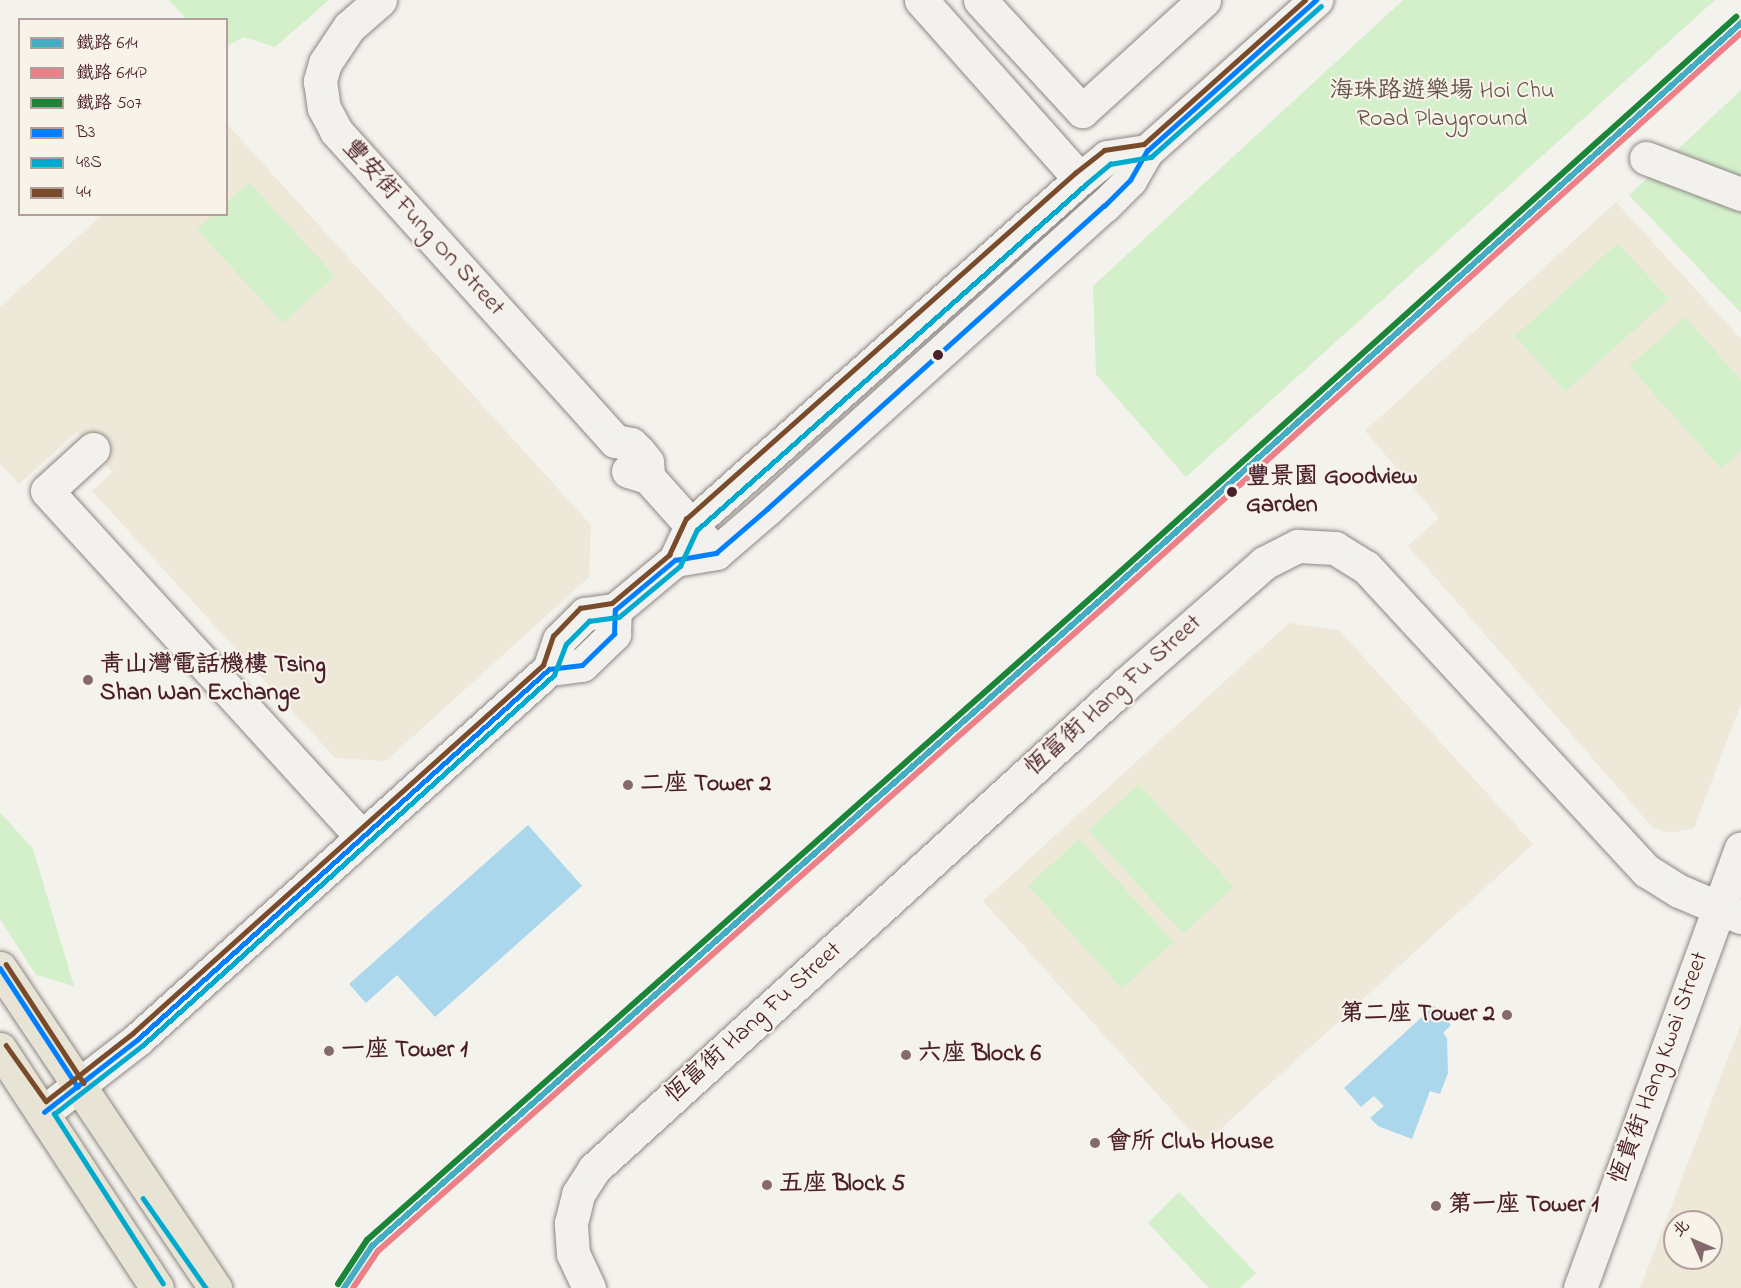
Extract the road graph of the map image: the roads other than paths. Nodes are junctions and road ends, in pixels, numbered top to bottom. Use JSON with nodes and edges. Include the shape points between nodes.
{"nodes":[{"id":1,"x":380,"y":0,"type":"edge"},
{"id":2,"x":921,"y":0,"type":"edge"},
{"id":3,"x":980,"y":0,"type":"edge"},
{"id":4,"x":1204,"y":0,"type":"edge"},
{"id":5,"x":1316,"y":0,"type":"edge"},
{"id":6,"x":1147,"y":151,"type":"junction"},
{"id":7,"x":1646,"y":158,"type":"dead end"},
{"id":8,"x":1080,"y":178,"type":"junction"},
{"id":9,"x":1741,"y":194,"type":"edge"},
{"id":10,"x":93,"y":449,"type":"dead end"},
{"id":11,"x":691,"y":525,"type":"junction"},
{"id":12,"x":716,"y":553,"type":"junction"},
{"id":13,"x":675,"y":560,"type":"junction"},
{"id":14,"x":362,"y":837,"type":"junction"},
{"id":15,"x":1741,"y":849,"type":"edge"},
{"id":16,"x":1730,"y":913,"type":"edge"},
{"id":17,"x":0,"y":968,"type":"edge"},
{"id":18,"x":0,"y":1049,"type":"edge"},
{"id":19,"x":78,"y":1087,"type":"junction"},
{"id":20,"x":44,"y":1112,"type":"junction"},
{"id":21,"x":158,"y":1288,"type":"edge"},
{"id":22,"x":215,"y":1288,"type":"edge"},
{"id":23,"x":589,"y":1288,"type":"edge"},
{"id":24,"x":1580,"y":1288,"type":"edge"}],
"edges":[{"from":1,"to":11,"type":"street","name":"豐安街 Fung On Street","via":[[350,27],[325,63],[320,81],[324,108],[336,131],[615,441],[631,444],[639,452],[647,462],[648,477]]},
{"from":2,"to":8,"type":"street"},
{"from":3,"to":4,"type":"street","via":[[1082,111]]},
{"from":5,"to":6,"type":"street"},
{"from":6,"to":8,"type":"street","via":[[1107,157]]},
{"from":6,"to":12,"type":"street","via":[[1130,180],[1104,206]]},
{"from":7,"to":9,"type":"street"},
{"from":8,"to":11,"type":"street"},
{"from":10,"to":14,"type":"street","via":[[47,491]]},
{"from":11,"to":12,"type":"street","name":"豐安街 Fung On Street"},
{"from":11,"to":13,"type":"street"},
{"from":12,"to":13,"type":"street"},
{"from":13,"to":14,"type":"street","via":[[615,610],[614,634],[582,664],[549,669]]},
{"from":14,"to":19,"type":"street","via":[[138,1039]]},
{"from":15,"to":16,"type":"street","name":"恆貴街 Hang Kwai Street"},
{"from":16,"to":23,"type":"street","name":"恆富街 Hang Fu Street","via":[[1647,871],[1366,567],[1335,548],[1298,546],[1264,563],[1135,676],[594,1169],[578,1194],[571,1223],[573,1254]]},
{"from":16,"to":24,"type":"street","name":"恆貴街 Hang Kwai Street"},
{"from":17,"to":19,"type":"main road"},
{"from":18,"to":20,"type":"main road"},
{"from":19,"to":20,"type":"street"},
{"from":19,"to":22,"type":"main road"},
{"from":20,"to":21,"type":"main road"}]}
